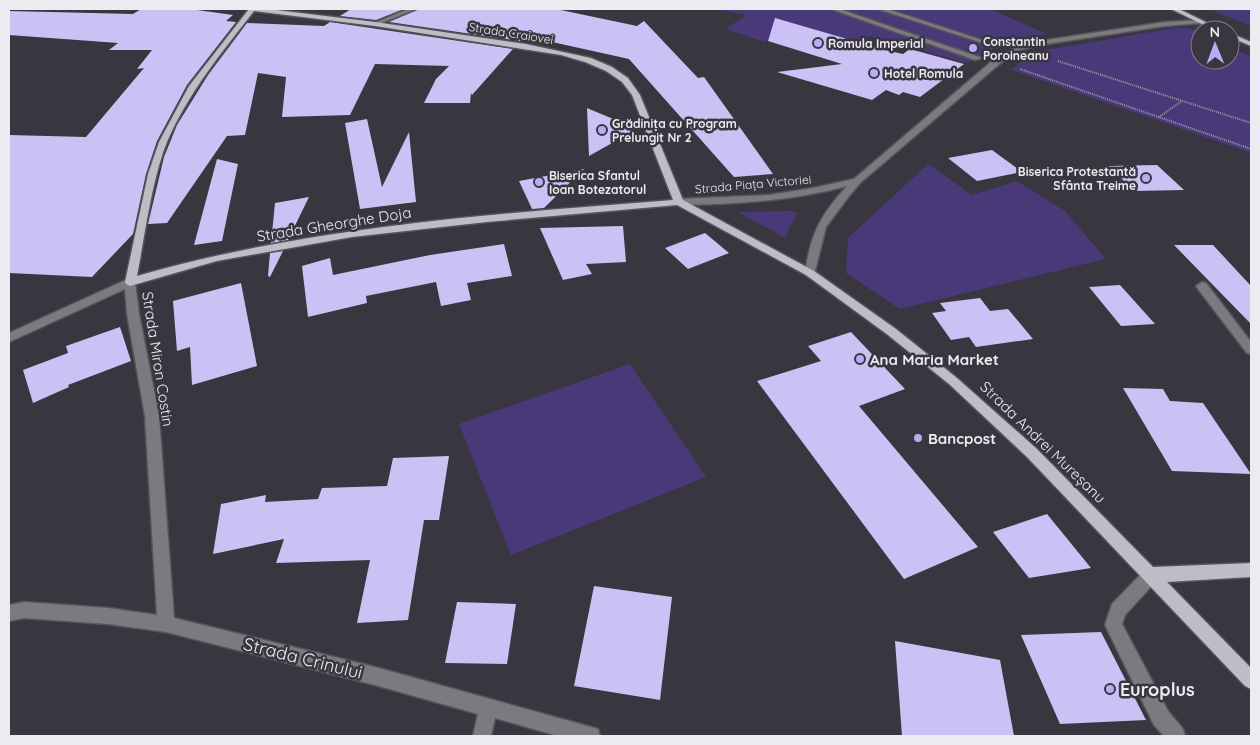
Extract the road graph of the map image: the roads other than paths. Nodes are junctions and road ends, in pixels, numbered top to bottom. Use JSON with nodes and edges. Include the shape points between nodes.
{"nodes":[{"id":1,"x":254,"y":9,"type":"edge"},
{"id":2,"x":398,"y":9,"type":"edge"},
{"id":3,"x":413,"y":9,"type":"edge"},
{"id":4,"x":834,"y":9,"type":"edge"},
{"id":5,"x":881,"y":9,"type":"edge"},
{"id":6,"x":1174,"y":9,"type":"edge"},
{"id":7,"x":1197,"y":20,"type":"edge"},
{"id":8,"x":364,"y":22,"type":"junction"},
{"id":9,"x":1190,"y":23,"type":"edge"},
{"id":10,"x":376,"y":24,"type":"junction"},
{"id":11,"x":996,"y":46,"type":"dead end"},
{"id":12,"x":978,"y":58,"type":"dead end"},
{"id":13,"x":857,"y":182,"type":"junction"},
{"id":14,"x":679,"y":202,"type":"junction"},
{"id":15,"x":810,"y":273,"type":"junction"},
{"id":16,"x":130,"y":282,"type":"junction"},
{"id":17,"x":1202,"y":286,"type":"dead end"},
{"id":18,"x":9,"y":338,"type":"edge"},
{"id":19,"x":1251,"y":350,"type":"edge"},
{"id":20,"x":1251,"y":570,"type":"edge"},
{"id":21,"x":1151,"y":575,"type":"junction"},
{"id":22,"x":9,"y":613,"type":"edge"},
{"id":23,"x":166,"y":624,"type":"junction"},
{"id":24,"x":1251,"y":680,"type":"edge"},
{"id":25,"x":488,"y":708,"type":"junction"},
{"id":26,"x":482,"y":736,"type":"edge"},
{"id":27,"x":591,"y":736,"type":"edge"},
{"id":28,"x":1176,"y":736,"type":"edge"}],
"edges":[{"from":1,"to":8,"type":"main road","name":"Strada Craiovei"},
{"from":1,"to":16,"type":"main road","name":"Strada Miron Costin","via":[[193,86],[163,142]]},
{"from":2,"to":8,"type":"street"},
{"from":3,"to":10,"type":"street"},
{"from":4,"to":12,"type":"street"},
{"from":5,"to":11,"type":"street"},
{"from":6,"to":7,"type":"main road"},
{"from":8,"to":10,"type":"main road","name":"Strada Craiovei"},
{"from":9,"to":13,"type":"street","name":"Strada Piața Victoriei","via":[[1040,43],[1014,50]]},
{"from":10,"to":14,"type":"main road","name":"Strada Craiovei","via":[[526,46],[588,60],[609,69],[625,80],[636,95]]},
{"from":13,"to":14,"type":"street","name":"Strada Piața Victoriei","via":[[793,195]]},
{"from":13,"to":15,"type":"street","name":"Strada Piața Victoriei","via":[[826,218],[818,236]]},
{"from":14,"to":15,"type":"main road","name":"Strada Andrei Mureșanu"},
{"from":14,"to":16,"type":"main road","name":"Strada Gheorghe Doja","via":[[362,233],[233,255]]},
{"from":15,"to":21,"type":"main road","name":"Strada Andrei Mureșanu","via":[[892,332],[952,381],[1032,453]]},
{"from":16,"to":18,"type":"street","name":"Strada Gheorghe Doja"},
{"from":16,"to":23,"type":"street","name":"Strada Miron Costin","via":[[152,416]]},
{"from":17,"to":19,"type":"street"},
{"from":20,"to":21,"type":"main road"},
{"from":21,"to":24,"type":"main road","name":"Strada Andrei Mureșanu"},
{"from":21,"to":28,"type":"street","via":[[1118,610],[1113,625],[1161,718]]},
{"from":22,"to":23,"type":"street","name":"Strada Crinului","via":[[24,610]]},
{"from":23,"to":25,"type":"street","name":"Strada Crinului"},
{"from":25,"to":26,"type":"street"},
{"from":25,"to":27,"type":"street","name":"Strada Crinului"}]}
